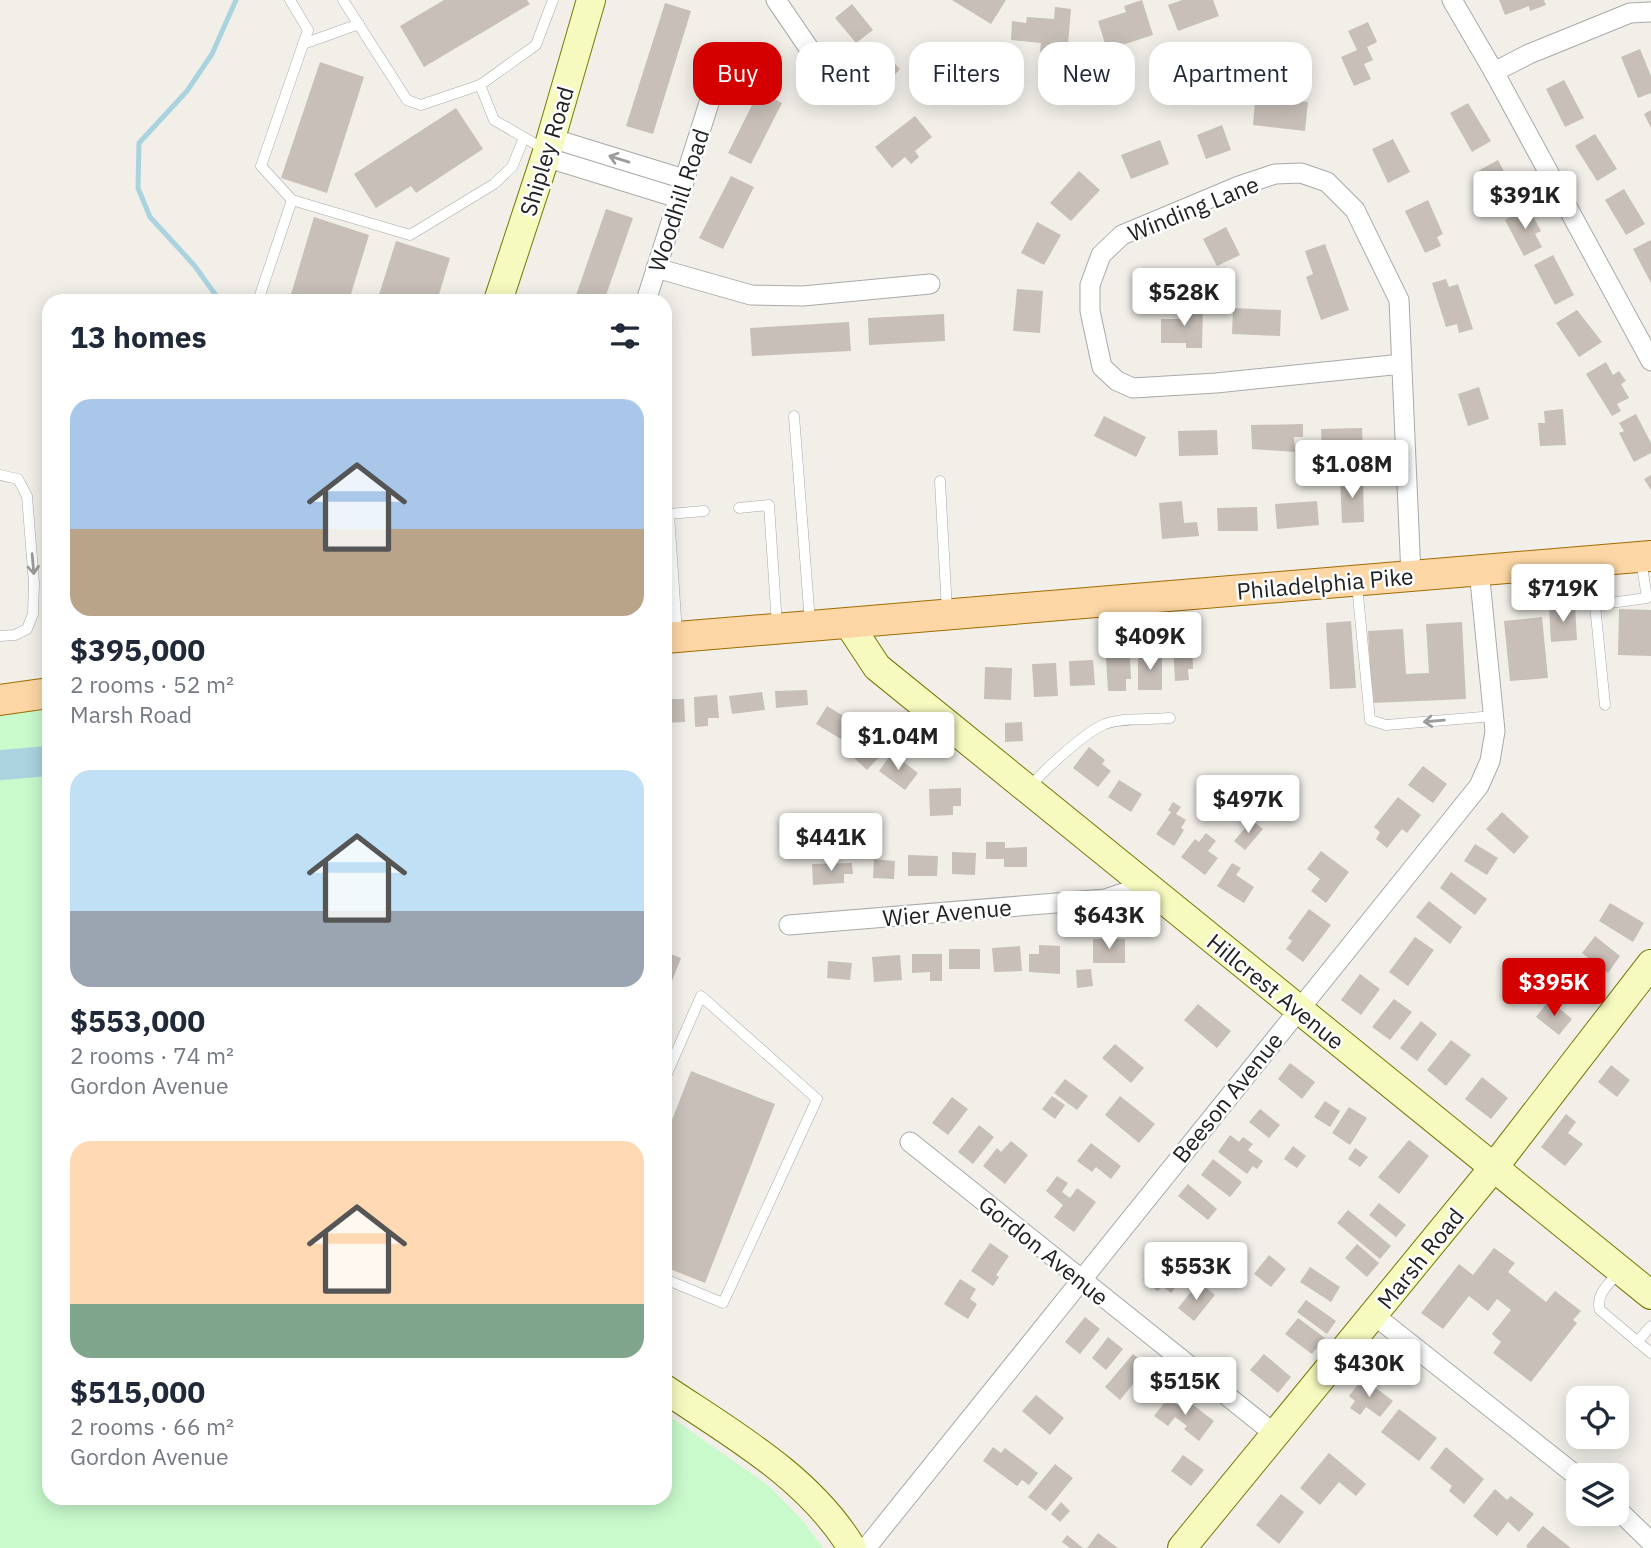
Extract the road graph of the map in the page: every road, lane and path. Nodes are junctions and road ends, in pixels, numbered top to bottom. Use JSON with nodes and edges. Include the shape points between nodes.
{"nodes":[{"id":1,"x":290,"y":0,"type":"edge"},
{"id":2,"x":343,"y":0,"type":"edge"},
{"id":3,"x":553,"y":0,"type":"edge"},
{"id":4,"x":591,"y":0,"type":"edge"},
{"id":5,"x":776,"y":0,"type":"edge"},
{"id":6,"x":1452,"y":0,"type":"edge"},
{"id":7,"x":1651,"y":12,"type":"edge"},
{"id":8,"x":359,"y":24,"type":"junction"},
{"id":9,"x":805,"y":42,"type":"edge"},
{"id":10,"x":303,"y":44,"type":"junction"},
{"id":11,"x":1494,"y":72,"type":"junction"},
{"id":12,"x":480,"y":85,"type":"junction"},
{"id":13,"x":708,"y":105,"type":"edge"},
{"id":14,"x":542,"y":146,"type":"junction"},
{"id":15,"x":684,"y":179,"type":"junction"},
{"id":16,"x":678,"y":198,"type":"junction"},
{"id":17,"x":292,"y":200,"type":"junction"},
{"id":18,"x":656,"y":268,"type":"junction"},
{"id":19,"x":930,"y":284,"type":"dead end"},
{"id":20,"x":260,"y":294,"type":"edge"},
{"id":21,"x":500,"y":294,"type":"edge"},
{"id":22,"x":648,"y":294,"type":"edge"},
{"id":23,"x":1651,"y":361,"type":"edge"},
{"id":24,"x":1402,"y":364,"type":"junction"},
{"id":25,"x":794,"y":416,"type":"dead end"},
{"id":26,"x":0,"y":475,"type":"edge"},
{"id":27,"x":940,"y":481,"type":"dead end"},
{"id":28,"x":739,"y":508,"type":"dead end"},
{"id":29,"x":704,"y":511,"type":"dead end"},
{"id":30,"x":672,"y":514,"type":"edge"},
{"id":31,"x":1646,"y":556,"type":"edge"},
{"id":32,"x":1588,"y":561,"type":"junction"},
{"id":33,"x":1479,"y":570,"type":"junction"},
{"id":34,"x":1411,"y":576,"type":"junction"},
{"id":35,"x":1357,"y":581,"type":"junction"},
{"id":36,"x":1595,"y":605,"type":"junction"},
{"id":37,"x":947,"y":615,"type":"junction"},
{"id":38,"x":848,"y":623,"type":"junction"},
{"id":39,"x":810,"y":626,"type":"junction"},
{"id":40,"x":778,"y":629,"type":"junction"},
{"id":41,"x":0,"y":636,"type":"edge"},
{"id":42,"x":672,"y":637,"type":"edge"},
{"id":43,"x":42,"y":694,"type":"edge"},
{"id":44,"x":0,"y":700,"type":"edge"},
{"id":45,"x":1605,"y":705,"type":"dead end"},
{"id":46,"x":1494,"y":716,"type":"junction"},
{"id":47,"x":1171,"y":718,"type":"dead end"},
{"id":48,"x":1027,"y":790,"type":"junction"},
{"id":49,"x":1144,"y":886,"type":"junction"},
{"id":50,"x":789,"y":925,"type":"dead end"},
{"id":51,"x":1648,"y":972,"type":"edge"},
{"id":52,"x":1299,"y":1009,"type":"junction"},
{"id":53,"x":672,"y":1062,"type":"edge"},
{"id":54,"x":910,"y":1142,"type":"dead end"},
{"id":55,"x":1493,"y":1167,"type":"junction"},
{"id":56,"x":1621,"y":1271,"type":"junction"},
{"id":57,"x":1081,"y":1280,"type":"junction"},
{"id":58,"x":672,"y":1282,"type":"edge"},
{"id":59,"x":1651,"y":1296,"type":"edge"},
{"id":60,"x":1374,"y":1315,"type":"junction"},
{"id":61,"x":1651,"y":1326,"type":"edge"},
{"id":62,"x":1637,"y":1342,"type":"junction"},
{"id":63,"x":1651,"y":1353,"type":"edge"},
{"id":64,"x":672,"y":1394,"type":"edge"},
{"id":65,"x":1276,"y":1435,"type":"junction"},
{"id":66,"x":1566,"y":1467,"type":"edge"},
{"id":67,"x":1629,"y":1521,"type":"edge"},
{"id":68,"x":1651,"y":1542,"type":"edge"},
{"id":69,"x":852,"y":1548,"type":"edge"},
{"id":70,"x":866,"y":1548,"type":"edge"},
{"id":71,"x":1182,"y":1548,"type":"edge"}],
"edges":[{"from":1,"to":10,"type":"lane","via":[[308,30]]},
{"from":2,"to":8,"type":"lane"},
{"from":3,"to":12,"type":"lane","via":[[536,46]]},
{"from":4,"to":14,"type":"main road","name":"Shipley Road"},
{"from":5,"to":9,"type":"street"},
{"from":6,"to":11,"type":"street"},
{"from":7,"to":11,"type":"street","via":[[1630,13]]},
{"from":8,"to":10,"type":"lane"},
{"from":8,"to":12,"type":"lane","via":[[407,100],[421,105]]},
{"from":10,"to":17,"type":"lane","via":[[261,166]]},
{"from":11,"to":23,"type":"street"},
{"from":12,"to":14,"type":"lane","via":[[494,120]]},
{"from":13,"to":15,"type":"street","name":"Woodhill Road"},
{"from":15,"to":14,"type":"street","one_way":true},
{"from":14,"to":16,"type":"street"},
{"from":14,"to":17,"type":"lane","via":[[494,184],[410,235]]},
{"from":14,"to":21,"type":"main road","name":"Shipley Road"},
{"from":15,"to":16,"type":"street","name":"Woodhill Road"},
{"from":16,"to":18,"type":"street","name":"Woodhill Road"},
{"from":17,"to":20,"type":"lane"},
{"from":18,"to":19,"type":"street","via":[[751,295],[803,296]]},
{"from":18,"to":22,"type":"street","name":"Woodhill Road"},
{"from":24,"to":24,"type":"street","name":"Winding Lane","via":[[1133,388],[1102,367],[1090,311],[1090,285],[1101,255],[1122,235],[1239,186],[1275,174],[1301,173],[1327,182],[1355,210],[1399,300]]},
{"from":24,"to":34,"type":"street","name":"Winding Lane"},
{"from":25,"to":39,"type":"lane"},
{"from":26,"to":41,"type":"lane","one_way":true,"via":[[18,479],[27,496],[34,583],[33,614],[27,629]]},
{"from":27,"to":37,"type":"lane"},
{"from":28,"to":40,"type":"lane","via":[[769,505]]},
{"from":29,"to":30,"type":"lane"},
{"from":31,"to":32,"type":"main road","name":"Philadelphia Pike"},
{"from":31,"to":36,"type":"lane","via":[[1647,598]]},
{"from":32,"to":33,"type":"main road","name":"Philadelphia Pike"},
{"from":32,"to":36,"type":"lane"},
{"from":33,"to":34,"type":"main road","name":"Philadelphia Pike"},
{"from":33,"to":46,"type":"street","name":"Beeson Avenue"},
{"from":34,"to":35,"type":"main road","name":"Philadelphia Pike"},
{"from":35,"to":37,"type":"main road","name":"Philadelphia Pike"},
{"from":46,"to":35,"type":"lane","one_way":true,"via":[[1386,725],[1368,717]]},
{"from":36,"to":45,"type":"lane"},
{"from":37,"to":38,"type":"main road","name":"Philadelphia Pike"},
{"from":38,"to":39,"type":"main road","name":"Philadelphia Pike"},
{"from":38,"to":48,"type":"main road","name":"Hillcrest Avenue","via":[[877,667]]},
{"from":39,"to":40,"type":"main road","name":"Philadelphia Pike"},
{"from":40,"to":42,"type":"main road","name":"Philadelphia Pike"},
{"from":43,"to":44,"type":"main road"},
{"from":46,"to":52,"type":"street","name":"Beeson Avenue","via":[[1494,746],[1479,786]]},
{"from":47,"to":48,"type":"lane","via":[[1105,724]]},
{"from":48,"to":49,"type":"main road","name":"Hillcrest Avenue"},
{"from":49,"to":50,"type":"street","name":"Wier Avenue","via":[[1105,899]]},
{"from":49,"to":52,"type":"main road","name":"Hillcrest Avenue"},
{"from":51,"to":55,"type":"main road","name":"Marsh Road"},
{"from":52,"to":55,"type":"main road","name":"Hillcrest Avenue"},
{"from":52,"to":57,"type":"street","name":"Beeson Avenue"},
{"from":53,"to":58,"type":"lane","via":[[701,996],[817,1099],[723,1303]]},
{"from":54,"to":57,"type":"street","name":"Gordon Avenue"},
{"from":55,"to":56,"type":"main road","name":"Hillcrest Avenue"},
{"from":55,"to":60,"type":"main road","name":"Marsh Road"},
{"from":56,"to":59,"type":"main road","name":"Hillcrest Avenue"},
{"from":56,"to":62,"type":"lane","via":[[1597,1302],[1600,1310]]},
{"from":57,"to":65,"type":"street","name":"Gordon Avenue"},
{"from":57,"to":70,"type":"street","name":"Beeson Avenue"},
{"from":60,"to":65,"type":"main road","name":"Marsh Road"},
{"from":60,"to":66,"type":"street"},
{"from":61,"to":62,"type":"lane"},
{"from":62,"to":63,"type":"lane"},
{"from":64,"to":69,"type":"main road","via":[[788,1475],[819,1504]]},
{"from":65,"to":71,"type":"main road","name":"Marsh Road"},
{"from":67,"to":68,"type":"street"}]}
